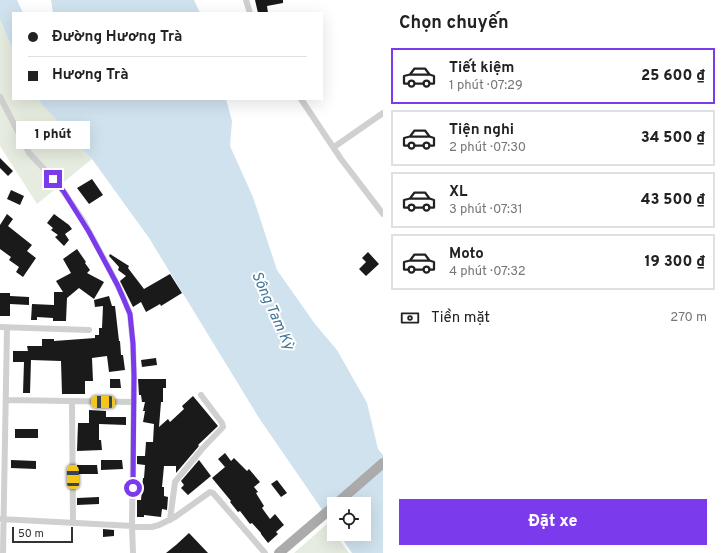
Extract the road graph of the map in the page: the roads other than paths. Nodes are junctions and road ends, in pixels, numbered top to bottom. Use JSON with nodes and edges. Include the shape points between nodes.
{"nodes":[{"id":1,"x":246,"y":0,"type":"edge"},
{"id":2,"x":250,"y":12,"type":"edge"},
{"id":3,"x":0,"y":97,"type":"edge"},
{"id":4,"x":302,"y":100,"type":"edge"},
{"id":5,"x":383,"y":113,"type":"edge"},
{"id":6,"x":334,"y":147,"type":"junction"},
{"id":7,"x":383,"y":214,"type":"edge"},
{"id":8,"x":0,"y":328,"type":"edge"},
{"id":9,"x":7,"y":328,"type":"junction"},
{"id":10,"x":88,"y":330,"type":"dead end"},
{"id":11,"x":201,"y":395,"type":"dead end"},
{"id":12,"x":6,"y":400,"type":"junction"},
{"id":13,"x":72,"y":401,"type":"junction"},
{"id":14,"x":134,"y":402,"type":"junction"},
{"id":15,"x":383,"y":463,"type":"edge"},
{"id":16,"x":344,"y":497,"type":"edge"},
{"id":17,"x":327,"y":512,"type":"edge"},
{"id":18,"x":2,"y":519,"type":"edge"},
{"id":19,"x":170,"y":520,"type":"junction"},
{"id":20,"x":73,"y":523,"type":"junction"},
{"id":21,"x":132,"y":526,"type":"junction"},
{"id":22,"x":3,"y":553,"type":"edge"},
{"id":23,"x":133,"y":553,"type":"edge"},
{"id":24,"x":265,"y":553,"type":"edge"},
{"id":25,"x":279,"y":553,"type":"edge"}],
"edges":[{"from":1,"to":2,"type":"street"},
{"from":3,"to":14,"type":"street","via":[[29,153],[59,185],[84,222],[130,314]]},
{"from":4,"to":6,"type":"street"},
{"from":5,"to":6,"type":"street"},
{"from":6,"to":7,"type":"street"},
{"from":8,"to":9,"type":"street"},
{"from":9,"to":10,"type":"street"},
{"from":9,"to":12,"type":"street"},
{"from":11,"to":19,"type":"street","via":[[223,427],[202,448],[175,482]]},
{"from":12,"to":13,"type":"street"},
{"from":12,"to":18,"type":"street"},
{"from":13,"to":14,"type":"street"},
{"from":13,"to":20,"type":"street"},
{"from":14,"to":21,"type":"street"},
{"from":15,"to":16,"type":"main road"},
{"from":17,"to":25,"type":"main road"},
{"from":18,"to":20,"type":"street"},
{"from":18,"to":22,"type":"street"},
{"from":19,"to":21,"type":"street","via":[[152,527]]},
{"from":19,"to":24,"type":"street","via":[[209,492],[213,493]]},
{"from":20,"to":21,"type":"street"},
{"from":21,"to":23,"type":"street"}]}
